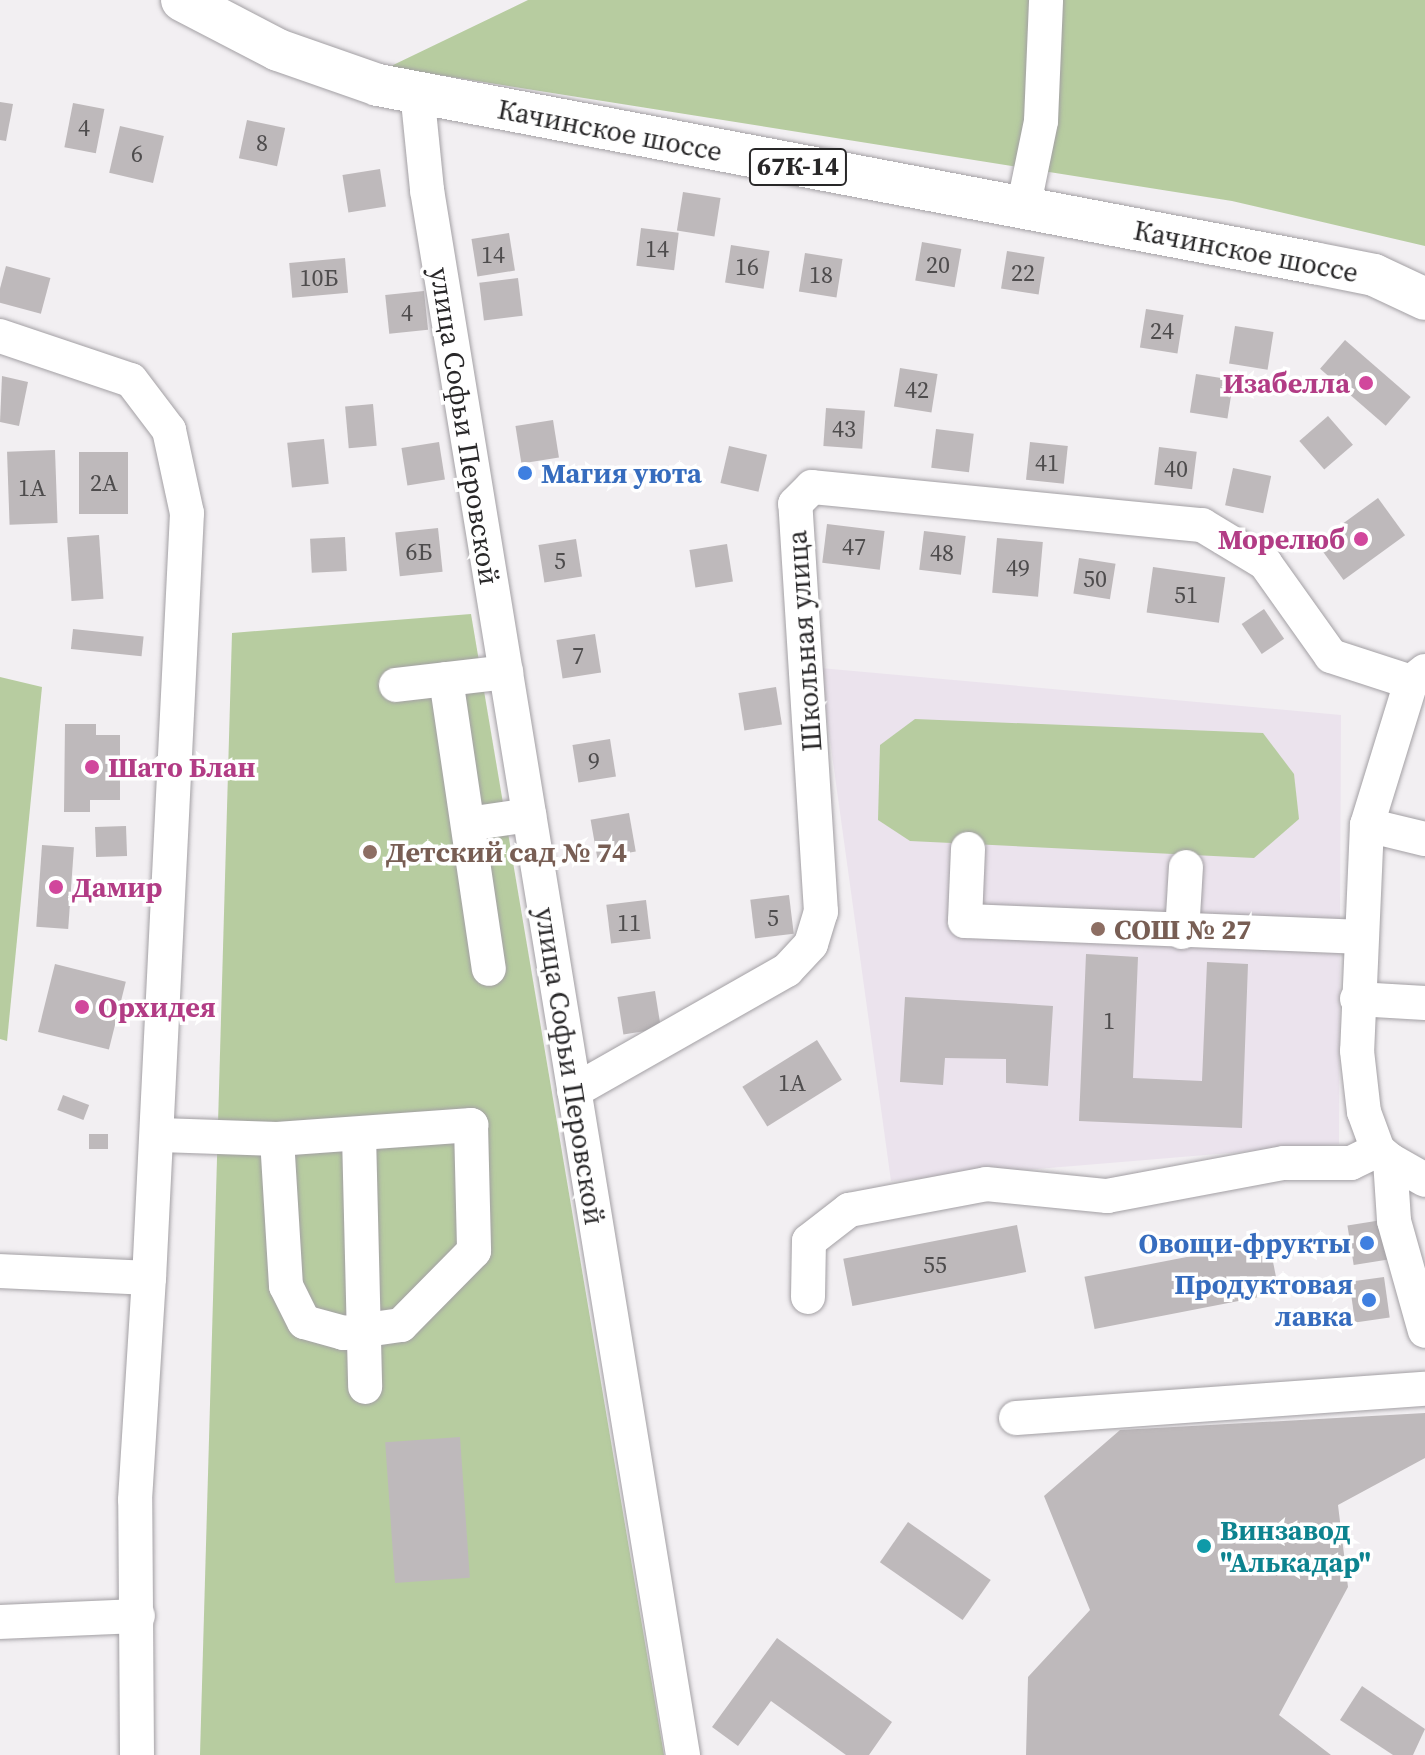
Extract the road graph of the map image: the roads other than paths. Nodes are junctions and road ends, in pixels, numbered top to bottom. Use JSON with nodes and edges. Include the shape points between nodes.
{"nodes":[{"id":1,"x":182,"y":0,"type":"edge"},
{"id":2,"x":1046,"y":0,"type":"edge"},
{"id":3,"x":417,"y":91,"type":"junction"},
{"id":4,"x":1023,"y":209,"type":"junction"},
{"id":5,"x":1425,"y":299,"type":"edge"},
{"id":6,"x":0,"y":336,"type":"edge"},
{"id":7,"x":506,"y":672,"type":"junction"},
{"id":8,"x":1418,"y":677,"type":"edge"},
{"id":9,"x":446,"y":679,"type":"junction"},
{"id":10,"x":396,"y":685,"type":"dead end"},
{"id":11,"x":529,"y":815,"type":"junction"},
{"id":12,"x":468,"y":824,"type":"junction"},
{"id":13,"x":1367,"y":825,"type":"junction"},
{"id":14,"x":1425,"y":839,"type":"edge"},
{"id":15,"x":968,"y":849,"type":"dead end"},
{"id":16,"x":1186,"y":867,"type":"dead end"},
{"id":17,"x":1182,"y":932,"type":"junction"},
{"id":18,"x":1359,"y":937,"type":"junction"},
{"id":19,"x":489,"y":969,"type":"dead end"},
{"id":20,"x":1357,"y":999,"type":"junction"},
{"id":21,"x":1425,"y":1003,"type":"edge"},
{"id":22,"x":574,"y":1091,"type":"junction"},
{"id":23,"x":160,"y":1135,"type":"junction"},
{"id":24,"x":359,"y":1135,"type":"junction"},
{"id":25,"x":277,"y":1139,"type":"junction"},
{"id":26,"x":1384,"y":1155,"type":"junction"},
{"id":27,"x":1425,"y":1180,"type":"edge"},
{"id":28,"x":1425,"y":1199,"type":"edge"},
{"id":29,"x":1394,"y":1221,"type":"junction"},
{"id":30,"x":0,"y":1271,"type":"edge"},
{"id":31,"x":149,"y":1278,"type":"junction"},
{"id":32,"x":808,"y":1297,"type":"dead end"},
{"id":33,"x":1425,"y":1331,"type":"edge"},
{"id":34,"x":365,"y":1387,"type":"dead end"},
{"id":35,"x":1425,"y":1389,"type":"edge"},
{"id":36,"x":1016,"y":1418,"type":"dead end"},
{"id":37,"x":138,"y":1616,"type":"junction"},
{"id":38,"x":0,"y":1622,"type":"edge"},
{"id":39,"x":137,"y":1755,"type":"edge"},
{"id":40,"x":683,"y":1755,"type":"edge"}],
"edges":[{"from":1,"to":3,"type":"main road","name":"Качинское шоссе","number":"67К-14","via":[[278,50]]},
{"from":2,"to":4,"type":"street","via":[[1041,121]]},
{"from":3,"to":4,"type":"main road","name":"Качинское шоссе","number":"67К-14"},
{"from":3,"to":7,"type":"street","name":"улица Софьи Перовской"},
{"from":4,"to":5,"type":"main road","name":"Качинское шоссе","number":"67К-14","via":[[1374,275]]},
{"from":6,"to":23,"type":"street","via":[[131,380],[169,430],[187,513]]},
{"from":7,"to":9,"type":"street"},
{"from":7,"to":11,"type":"street","name":"улица Софьи Перовской"},
{"from":8,"to":13,"type":"street"},
{"from":8,"to":22,"type":"street","name":"Школьная улица","via":[[1331,656],[1265,563],[1202,525],[812,487],[795,504],[821,912],[811,944],[787,970]]},
{"from":9,"to":10,"type":"street"},
{"from":9,"to":12,"type":"street"},
{"from":11,"to":12,"type":"street"},
{"from":11,"to":22,"type":"street","name":"улица Софьи Перовской"},
{"from":12,"to":19,"type":"street"},
{"from":13,"to":14,"type":"street"},
{"from":13,"to":18,"type":"street"},
{"from":15,"to":17,"type":"street","via":[[965,921]]},
{"from":16,"to":17,"type":"street"},
{"from":17,"to":18,"type":"street"},
{"from":18,"to":20,"type":"street"},
{"from":20,"to":21,"type":"street"},
{"from":20,"to":26,"type":"street","via":[[1364,1112]]},
{"from":22,"to":40,"type":"street","name":"улица Софьи Перовской"},
{"from":23,"to":25,"type":"street"},
{"from":23,"to":31,"type":"street"},
{"from":24,"to":25,"type":"street"},
{"from":24,"to":25,"type":"street","via":[[471,1125],[474,1251],[401,1325],[344,1333],[304,1322],[286,1286]]},
{"from":24,"to":34,"type":"street"},
{"from":26,"to":27,"type":"street"},
{"from":26,"to":29,"type":"street"},
{"from":26,"to":32,"type":"street","via":[[1351,1163],[1284,1163],[1107,1196],[986,1184],[849,1210],[809,1241]]},
{"from":28,"to":29,"type":"street"},
{"from":29,"to":33,"type":"street"},
{"from":30,"to":31,"type":"street"},
{"from":31,"to":37,"type":"street","via":[[135,1500]]},
{"from":35,"to":36,"type":"street"},
{"from":37,"to":38,"type":"street"},
{"from":37,"to":39,"type":"street"}]}
